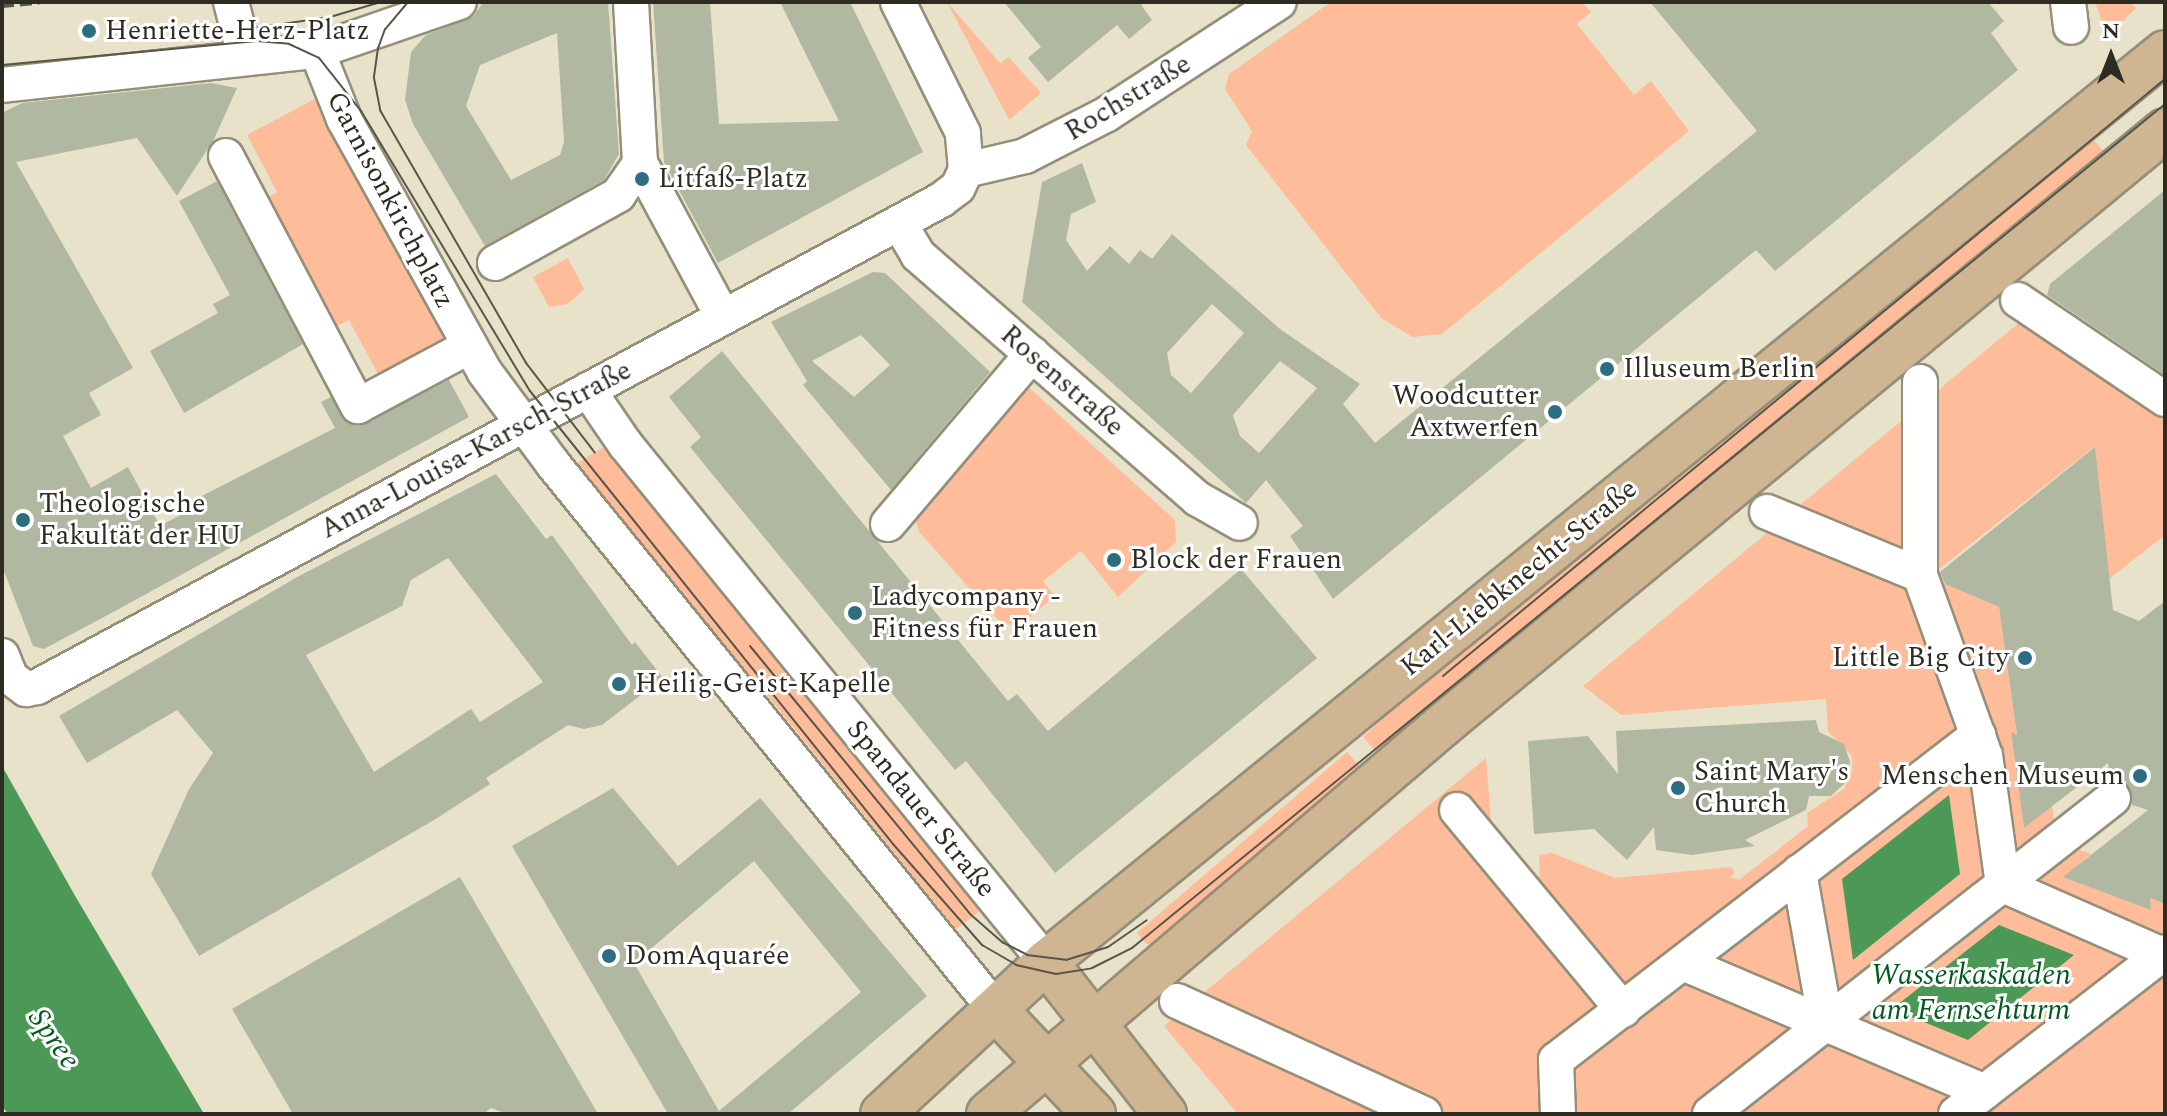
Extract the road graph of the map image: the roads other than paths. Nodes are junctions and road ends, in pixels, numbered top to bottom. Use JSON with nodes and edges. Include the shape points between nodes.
{"nodes":[{"id":1,"x":231,"y":2,"type":"edge"},
{"id":2,"x":459,"y":2,"type":"edge"},
{"id":3,"x":631,"y":2,"type":"edge"},
{"id":4,"x":898,"y":2,"type":"edge"},
{"id":5,"x":1279,"y":2,"type":"edge"},
{"id":6,"x":317,"y":51,"type":"junction"},
{"id":7,"x":2165,"y":52,"type":"edge"},
{"id":8,"x":245,"y":56,"type":"junction"},
{"id":9,"x":2,"y":85,"type":"edge"},
{"id":10,"x":2165,"y":130,"type":"edge"},
{"id":11,"x":226,"y":156,"type":"dead end"},
{"id":12,"x":640,"y":163,"type":"junction"},
{"id":13,"x":966,"y":170,"type":"junction"},
{"id":14,"x":899,"y":223,"type":"junction"},
{"id":15,"x":495,"y":263,"type":"dead end"},
{"id":16,"x":2018,"y":300,"type":"dead end"},
{"id":17,"x":723,"y":317,"type":"junction"},
{"id":18,"x":470,"y":346,"type":"junction"},
{"id":19,"x":1032,"y":354,"type":"junction"},
{"id":20,"x":1920,"y":382,"type":"dead end"},
{"id":21,"x":588,"y":390,"type":"junction"},
{"id":22,"x":2165,"y":399,"type":"edge"},
{"id":23,"x":522,"y":425,"type":"junction"},
{"id":24,"x":1767,"y":512,"type":"dead end"},
{"id":25,"x":1240,"y":523,"type":"dead end"},
{"id":26,"x":888,"y":524,"type":"dead end"},
{"id":27,"x":1920,"y":575,"type":"junction"},
{"id":28,"x":6,"y":667,"type":"edge"},
{"id":29,"x":1982,"y":745,"type":"junction"},
{"id":30,"x":2113,"y":798,"type":"dead end"},
{"id":31,"x":1457,"y":810,"type":"dead end"},
{"id":32,"x":1799,"y":872,"type":"junction"},
{"id":33,"x":2003,"y":885,"type":"junction"},
{"id":34,"x":2165,"y":954,"type":"edge"},
{"id":35,"x":1046,"y":962,"type":"junction"},
{"id":36,"x":1683,"y":963,"type":"junction"},
{"id":37,"x":1177,"y":1001,"type":"dead end"},
{"id":38,"x":996,"y":1010,"type":"junction"},
{"id":39,"x":1623,"y":1010,"type":"junction"},
{"id":40,"x":1092,"y":1024,"type":"junction"},
{"id":41,"x":1826,"y":1024,"type":"junction"},
{"id":42,"x":1045,"y":1066,"type":"junction"},
{"id":43,"x":1985,"y":1092,"type":"junction"},
{"id":44,"x":882,"y":1114,"type":"edge"},
{"id":45,"x":988,"y":1114,"type":"edge"},
{"id":46,"x":1094,"y":1114,"type":"edge"},
{"id":47,"x":1165,"y":1114,"type":"edge"},
{"id":48,"x":1424,"y":1114,"type":"edge"},
{"id":49,"x":1558,"y":1114,"type":"edge"},
{"id":50,"x":1710,"y":1114,"type":"edge"},
{"id":51,"x":1956,"y":1114,"type":"edge"}],
"edges":[{"from":1,"to":8,"type":"street"},
{"from":2,"to":6,"type":"street"},
{"from":3,"to":12,"type":"street"},
{"from":4,"to":13,"type":"street","via":[[963,133]]},
{"from":5,"to":13,"type":"street","name":"Rochstraße","via":[[1107,114],[1025,156]]},
{"from":6,"to":8,"type":"street"},
{"from":6,"to":18,"type":"street","name":"Garnisonkirchplatz","via":[[344,119]]},
{"from":7,"to":35,"type":"main road","name":"Karl-Liebknecht-Straße"},
{"from":8,"to":9,"type":"street"},
{"from":10,"to":40,"type":"main road","via":[[1444,724]]},
{"from":11,"to":18,"type":"street","via":[[358,406]]},
{"from":12,"to":15,"type":"street","via":[[618,195]]},
{"from":12,"to":17,"type":"street"},
{"from":13,"to":14,"type":"street","name":"Anna-Louisa-Karsch-Straße","via":[[958,187]]},
{"from":14,"to":17,"type":"street","name":"Anna-Louisa-Karsch-Straße"},
{"from":14,"to":19,"type":"street","name":"Rosenstraße","via":[[918,255]]},
{"from":16,"to":22,"type":"street"},
{"from":17,"to":21,"type":"street","name":"Anna-Louisa-Karsch-Straße"},
{"from":18,"to":23,"type":"street","name":"Garnisonkirchplatz"},
{"from":19,"to":25,"type":"street","name":"Rosenstraße","via":[[1198,499]]},
{"from":19,"to":26,"type":"street"},
{"from":20,"to":27,"type":"street"},
{"from":21,"to":23,"type":"street","name":"Anna-Louisa-Karsch-Straße"},
{"from":21,"to":35,"type":"street","name":"Spandauer Straße","via":[[625,444]]},
{"from":23,"to":28,"type":"street","name":"Anna-Louisa-Karsch-Straße","via":[[37,687],[26,689]]},
{"from":23,"to":38,"type":"street"},
{"from":24,"to":27,"type":"street"},
{"from":27,"to":29,"type":"street"},
{"from":29,"to":32,"type":"street","via":[[1911,766]]},
{"from":29,"to":33,"type":"street"},
{"from":30,"to":33,"type":"street"},
{"from":31,"to":39,"type":"street"},
{"from":32,"to":36,"type":"street"},
{"from":32,"to":41,"type":"street"},
{"from":33,"to":34,"type":"street"},
{"from":33,"to":41,"type":"street"},
{"from":34,"to":43,"type":"street","via":[[2078,1032]]},
{"from":35,"to":38,"type":"main road","name":"Karl-Liebknecht-Straße"},
{"from":35,"to":40,"type":"main road","name":"Spandauer Straße"},
{"from":36,"to":39,"type":"street"},
{"from":36,"to":41,"type":"street"},
{"from":37,"to":48,"type":"street"},
{"from":38,"to":42,"type":"main road"},
{"from":38,"to":44,"type":"main road","name":"Karl-Liebknecht-Straße"},
{"from":39,"to":49,"type":"street","via":[[1556,1060]]},
{"from":40,"to":42,"type":"main road"},
{"from":40,"to":47,"type":"main road","name":"Spandauer Straße"},
{"from":41,"to":43,"type":"street"},
{"from":41,"to":50,"type":"street"},
{"from":42,"to":45,"type":"main road"},
{"from":42,"to":46,"type":"main road"},
{"from":43,"to":51,"type":"street"}]}
